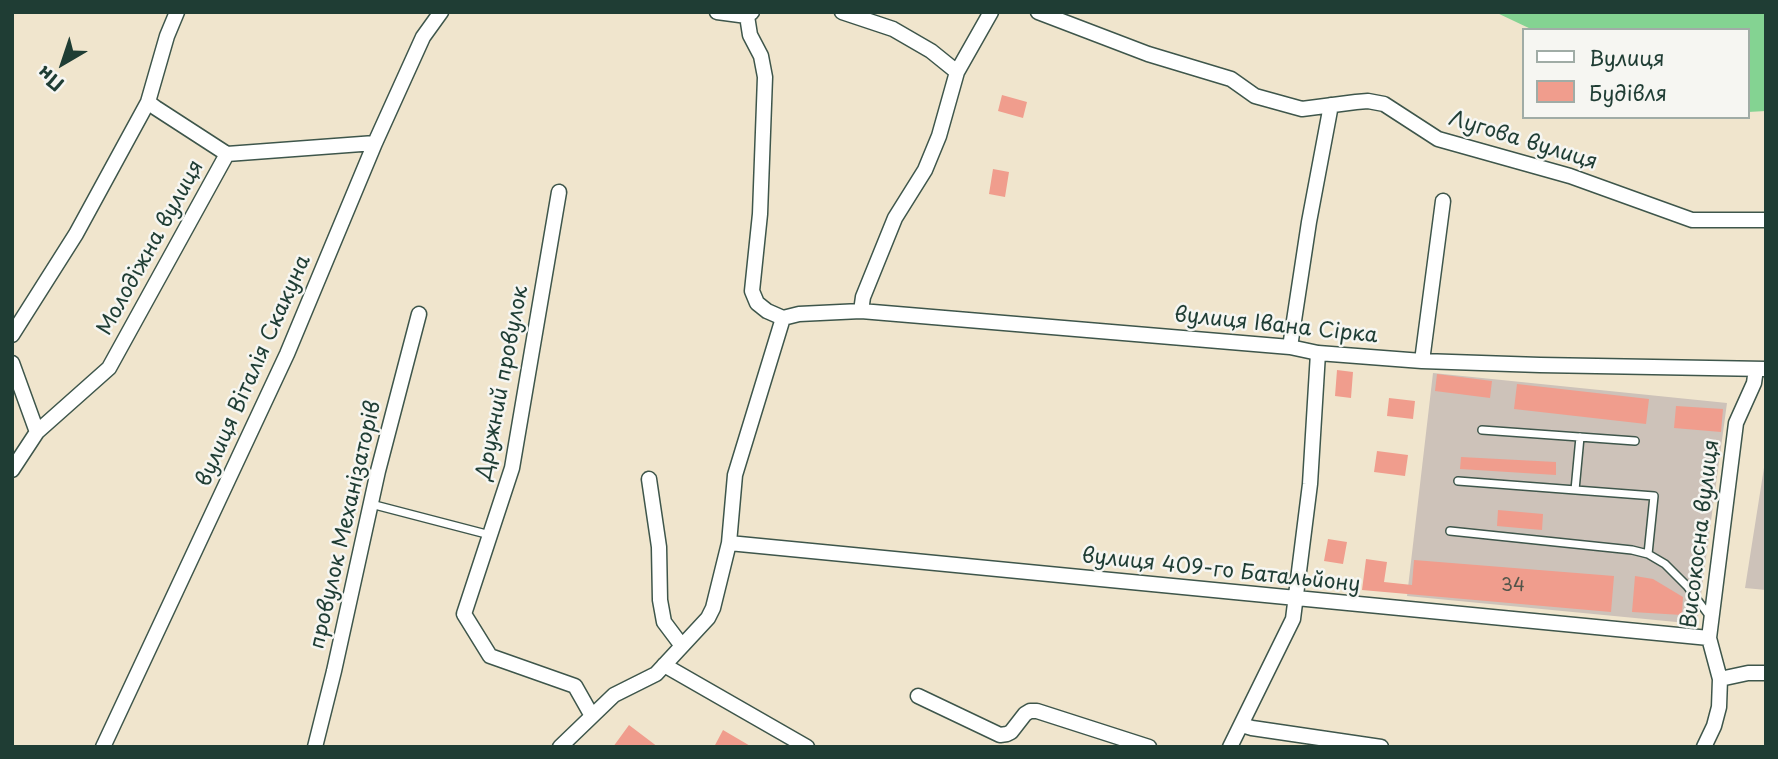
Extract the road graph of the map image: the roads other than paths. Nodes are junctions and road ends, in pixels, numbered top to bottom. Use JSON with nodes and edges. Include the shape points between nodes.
{"nodes":[{"id":1,"x":177,"y":12,"type":"edge"},
{"id":2,"x":441,"y":12,"type":"edge"},
{"id":3,"x":717,"y":12,"type":"edge"},
{"id":4,"x":842,"y":12,"type":"edge"},
{"id":5,"x":991,"y":12,"type":"edge"},
{"id":6,"x":1038,"y":12,"type":"edge"},
{"id":7,"x":749,"y":14,"type":"edge"},
{"id":8,"x":957,"y":72,"type":"junction"},
{"id":9,"x":148,"y":102,"type":"junction"},
{"id":10,"x":1331,"y":105,"type":"junction"},
{"id":11,"x":375,"y":143,"type":"junction"},
{"id":12,"x":227,"y":154,"type":"junction"},
{"id":13,"x":559,"y":192,"type":"dead end"},
{"id":14,"x":1443,"y":201,"type":"dead end"},
{"id":15,"x":1766,"y":220,"type":"edge"},
{"id":16,"x":861,"y":311,"type":"junction"},
{"id":17,"x":419,"y":314,"type":"dead end"},
{"id":18,"x":783,"y":318,"type":"junction"},
{"id":19,"x":12,"y":335,"type":"edge"},
{"id":20,"x":1290,"y":347,"type":"junction"},
{"id":21,"x":1318,"y":353,"type":"junction"},
{"id":22,"x":1422,"y":361,"type":"junction"},
{"id":23,"x":12,"y":363,"type":"edge"},
{"id":24,"x":1761,"y":369,"type":"edge"},
{"id":25,"x":1482,"y":429,"type":"dead end"},
{"id":26,"x":37,"y":432,"type":"junction"},
{"id":27,"x":1580,"y":437,"type":"junction"},
{"id":28,"x":1636,"y":441,"type":"dead end"},
{"id":29,"x":12,"y":470,"type":"edge"},
{"id":30,"x":649,"y":479,"type":"dead end"},
{"id":31,"x":1458,"y":481,"type":"dead end"},
{"id":32,"x":1575,"y":490,"type":"junction"},
{"id":33,"x":371,"y":504,"type":"junction"},
{"id":34,"x":1450,"y":531,"type":"dead end"},
{"id":35,"x":490,"y":535,"type":"junction"},
{"id":36,"x":729,"y":543,"type":"junction"},
{"id":37,"x":1648,"y":554,"type":"junction"},
{"id":38,"x":1296,"y":599,"type":"junction"},
{"id":39,"x":1711,"y":619,"type":"junction"},
{"id":40,"x":1709,"y":638,"type":"junction"},
{"id":41,"x":682,"y":646,"type":"junction"},
{"id":42,"x":664,"y":665,"type":"junction"},
{"id":43,"x":1766,"y":673,"type":"edge"},
{"id":44,"x":1720,"y":679,"type":"junction"},
{"id":45,"x":918,"y":696,"type":"dead end"},
{"id":46,"x":592,"y":716,"type":"junction"},
{"id":47,"x":1242,"y":725,"type":"junction"},
{"id":48,"x":103,"y":747,"type":"edge"},
{"id":49,"x":315,"y":747,"type":"edge"},
{"id":50,"x":560,"y":747,"type":"edge"},
{"id":51,"x":807,"y":747,"type":"edge"},
{"id":52,"x":1149,"y":747,"type":"edge"},
{"id":53,"x":1230,"y":747,"type":"edge"},
{"id":54,"x":1381,"y":747,"type":"edge"},
{"id":55,"x":1704,"y":747,"type":"edge"}],
"edges":[{"from":1,"to":9,"type":"street"},
{"from":2,"to":11,"type":"street","name":"вулиця Віталія Скакуна","via":[[423,37]]},
{"from":3,"to":7,"type":"street"},
{"from":4,"to":8,"type":"street","via":[[893,29]]},
{"from":5,"to":8,"type":"street"},
{"from":6,"to":10,"type":"street","name":"Лугова вулиця","via":[[1148,54],[1231,79],[1255,96],[1302,109]]},
{"from":7,"to":18,"type":"street","via":[[750,35],[765,77],[752,291],[757,303]]},
{"from":8,"to":16,"type":"street","via":[[939,136],[925,170],[895,218]]},
{"from":9,"to":12,"type":"street"},
{"from":9,"to":19,"type":"street","via":[[76,234]]},
{"from":10,"to":15,"type":"street","name":"Лугова вулиця","via":[[1384,104],[1438,139],[1570,176],[1692,220]]},
{"from":10,"to":20,"type":"street"},
{"from":11,"to":12,"type":"street","name":"Молодіжна вулиця"},
{"from":11,"to":48,"type":"street","name":"вулиця Віталія Скакуна","via":[[287,355]]},
{"from":12,"to":26,"type":"street","name":"Молодіжна вулиця","via":[[109,368]]},
{"from":13,"to":35,"type":"street","name":"Дружний провулок","via":[[512,468]]},
{"from":14,"to":22,"type":"street"},
{"from":16,"to":18,"type":"street","name":"вулиця Івана Сірка"},
{"from":16,"to":20,"type":"street","name":"вулиця Івана Сірка"},
{"from":17,"to":33,"type":"street","name":"провулок Механізаторів"},
{"from":18,"to":36,"type":"street","via":[[736,475]]},
{"from":20,"to":21,"type":"street","name":"вулиця Івана Сірка"},
{"from":21,"to":22,"type":"street","name":"вулиця Івана Сірка"},
{"from":21,"to":38,"type":"street","via":[[1310,484]]},
{"from":22,"to":24,"type":"street","name":"вулиця Івана Сірка"},
{"from":23,"to":26,"type":"street"},
{"from":24,"to":39,"type":"street","name":"Високосна вулиця","via":[[1735,423]]},
{"from":25,"to":27,"type":"lane"},
{"from":26,"to":29,"type":"street","name":"Молодіжна вулиця"},
{"from":27,"to":28,"type":"lane"},
{"from":27,"to":32,"type":"lane"},
{"from":30,"to":41,"type":"street","via":[[664,622]]},
{"from":31,"to":32,"type":"lane"},
{"from":32,"to":37,"type":"lane","via":[[1654,496]]},
{"from":33,"to":35,"type":"lane"},
{"from":33,"to":49,"type":"street","name":"провулок Механізаторів"},
{"from":34,"to":37,"type":"lane"},
{"from":35,"to":46,"type":"street","name":"Дружний провулок","via":[[464,614],[490,656],[575,686]]},
{"from":36,"to":38,"type":"street","name":"вулиця 409-го Батальйону"},
{"from":36,"to":41,"type":"street","via":[[713,608]]},
{"from":37,"to":39,"type":"lane","via":[[1673,571]]},
{"from":38,"to":40,"type":"street","name":"вулиця 409-го Батальйону"},
{"from":38,"to":47,"type":"street","via":[[1293,619]]},
{"from":39,"to":40,"type":"street","name":"Високосна вулиця"},
{"from":40,"to":44,"type":"street","name":"Високосна вулиця"},
{"from":41,"to":42,"type":"street"},
{"from":42,"to":46,"type":"street","via":[[656,674],[614,695]]},
{"from":42,"to":51,"type":"street"},
{"from":43,"to":44,"type":"street"},
{"from":44,"to":55,"type":"street","name":"Високосна вулиця","via":[[1719,707]]},
{"from":45,"to":52,"type":"street","via":[[1000,734],[1011,732],[1025,714],[1037,711]]},
{"from":46,"to":50,"type":"street"},
{"from":47,"to":53,"type":"street"},
{"from":47,"to":54,"type":"street"}]}
